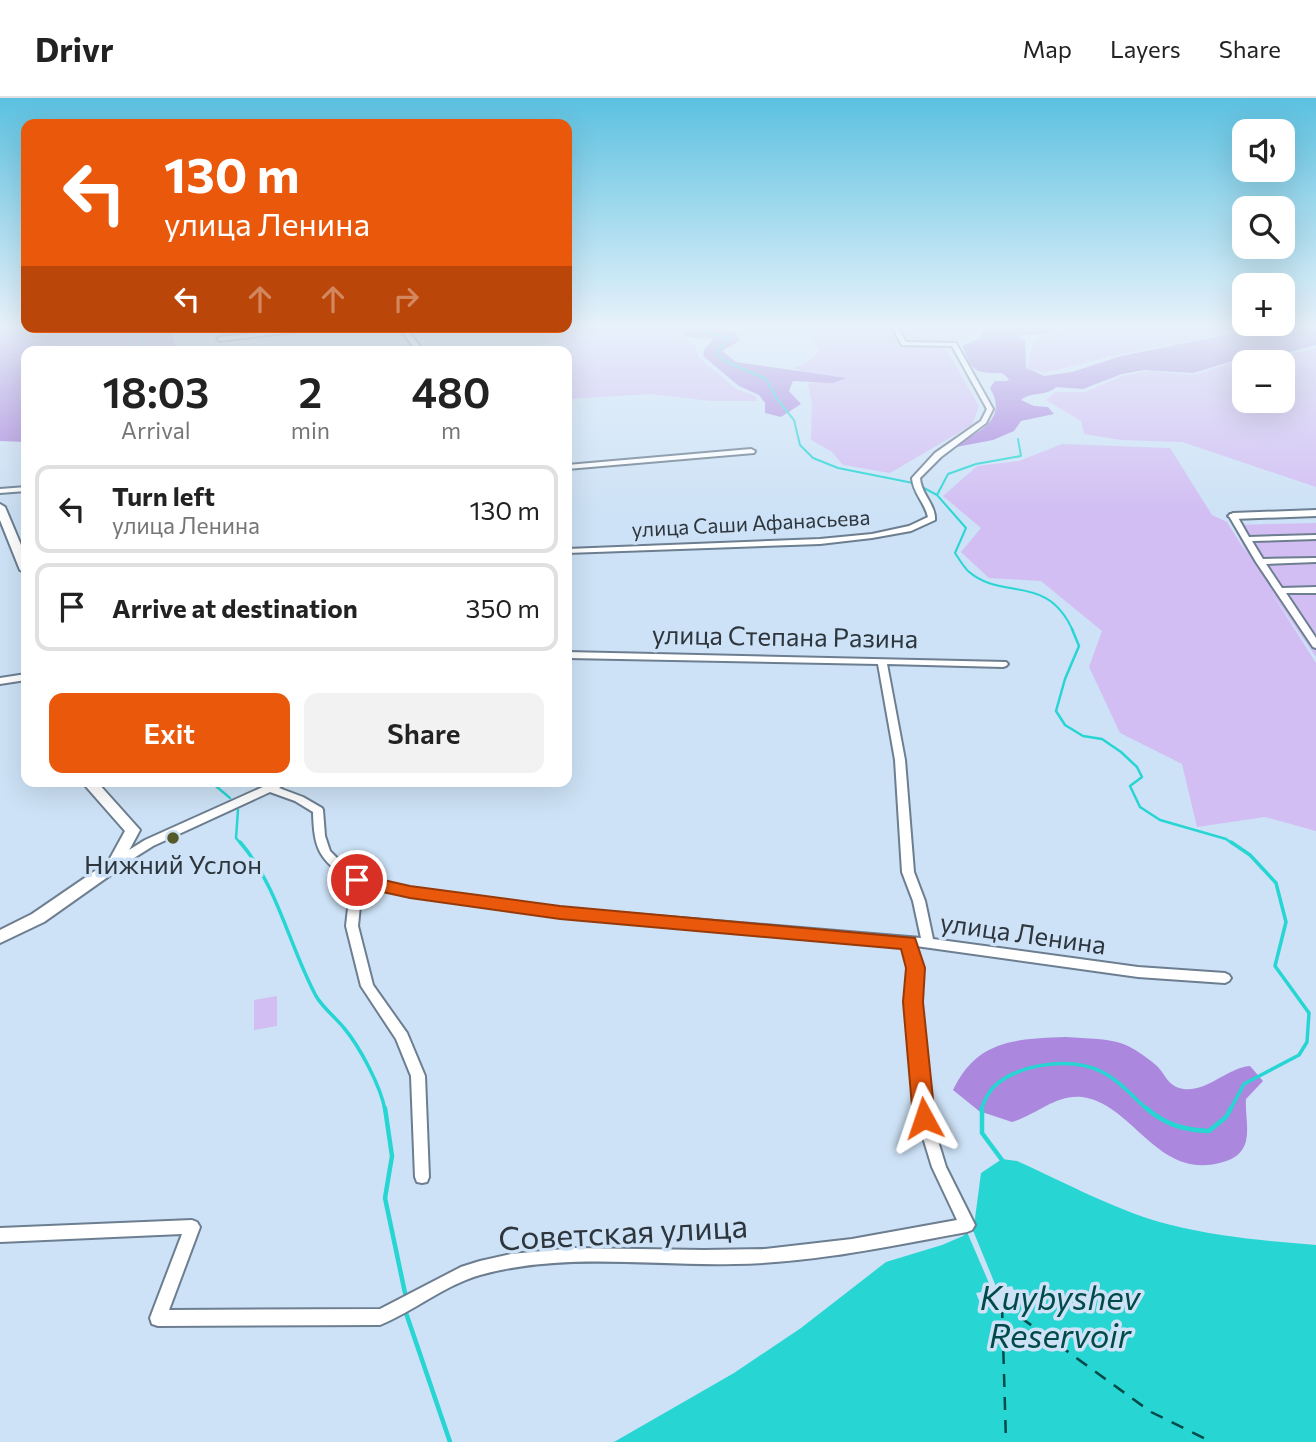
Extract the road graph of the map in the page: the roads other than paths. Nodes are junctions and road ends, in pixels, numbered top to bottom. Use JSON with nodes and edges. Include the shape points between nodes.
{"nodes":[{"id":1,"x":979,"y":387,"type":"edge"},
{"id":2,"x":751,"y":450,"type":"dead end"},
{"id":3,"x":572,"y":467,"type":"edge"},
{"id":4,"x":21,"y":489,"type":"edge"},
{"id":5,"x":0,"y":491,"type":"edge"},
{"id":6,"x":0,"y":508,"type":"edge"},
{"id":7,"x":1316,"y":513,"type":"edge"},
{"id":8,"x":1233,"y":516,"type":"joint"},
{"id":9,"x":1316,"y":537,"type":"edge"},
{"id":10,"x":1248,"y":539,"type":"junction"},
{"id":11,"x":572,"y":551,"type":"edge"},
{"id":12,"x":21,"y":558,"type":"edge"},
{"id":13,"x":1316,"y":560,"type":"edge"},
{"id":14,"x":1260,"y":562,"type":"junction"},
{"id":15,"x":1316,"y":590,"type":"edge"},
{"id":16,"x":1279,"y":591,"type":"junction"},
{"id":17,"x":1316,"y":623,"type":"edge"},
{"id":18,"x":1302,"y":624,"type":"junction"},
{"id":19,"x":1316,"y":645,"type":"edge"},
{"id":20,"x":572,"y":655,"type":"edge"},
{"id":21,"x":882,"y":663,"type":"junction"},
{"id":22,"x":1003,"y":664,"type":"dead end"},
{"id":23,"x":21,"y":678,"type":"edge"},
{"id":24,"x":0,"y":681,"type":"edge"},
{"id":25,"x":94,"y":787,"type":"edge"},
{"id":26,"x":269,"y":788,"type":"joint"},
{"id":27,"x":114,"y":865,"type":"junction"},
{"id":28,"x":357,"y":880,"type":"junction"},
{"id":29,"x":0,"y":937,"type":"edge"},
{"id":30,"x":909,"y":943,"type":"junction"},
{"id":31,"x":929,"y":943,"type":"junction"},
{"id":32,"x":1225,"y":978,"type":"dead end"},
{"id":33,"x":422,"y":1177,"type":"dead end"},
{"id":34,"x":0,"y":1235,"type":"edge"}],
"edges":[{"from":1,"to":11,"type":"street","name":"улица Саши Афанасьева","via":[[989,404],[989,415],[915,478],[915,487],[932,518],[927,524],[822,540]]},
{"from":2,"to":3,"type":"street"},
{"from":4,"to":5,"type":"street"},
{"from":6,"to":12,"type":"street"},
{"from":7,"to":8,"type":"street"},
{"from":8,"to":10,"type":"street"},
{"from":9,"to":10,"type":"street"},
{"from":10,"to":14,"type":"street"},
{"from":13,"to":14,"type":"street"},
{"from":14,"to":16,"type":"street"},
{"from":15,"to":16,"type":"street"},
{"from":16,"to":18,"type":"street"},
{"from":17,"to":18,"type":"street"},
{"from":18,"to":19,"type":"street"},
{"from":20,"to":21,"type":"street","name":"улица Степана Разина"},
{"from":21,"to":22,"type":"street","name":"улица Степана Разина"},
{"from":21,"to":31,"type":"street","via":[[900,760],[908,872]]},
{"from":23,"to":24,"type":"street"},
{"from":25,"to":27,"type":"street","via":[[133,830]]},
{"from":26,"to":27,"type":"street","via":[[149,843]]},
{"from":26,"to":28,"type":"street","via":[[318,810],[325,853]]},
{"from":27,"to":29,"type":"street","via":[[38,918]]},
{"from":28,"to":30,"type":"street","name":"улица Ленина","via":[[410,892],[560,912]]},
{"from":28,"to":33,"type":"street","via":[[352,926],[367,986],[402,1037],[418,1076]]},
{"from":30,"to":31,"type":"street","name":"улица Ленина"},
{"from":30,"to":34,"type":"street","name":"Советская улица","via":[[916,968],[913,1002],[924,1118],[939,1167],[967,1225],[836,1249],[750,1256],[537,1258],[479,1268],[380,1317],[158,1318],[192,1227]]},
{"from":31,"to":32,"type":"street","name":"улица Ленина","via":[[1138,972]]}]}
